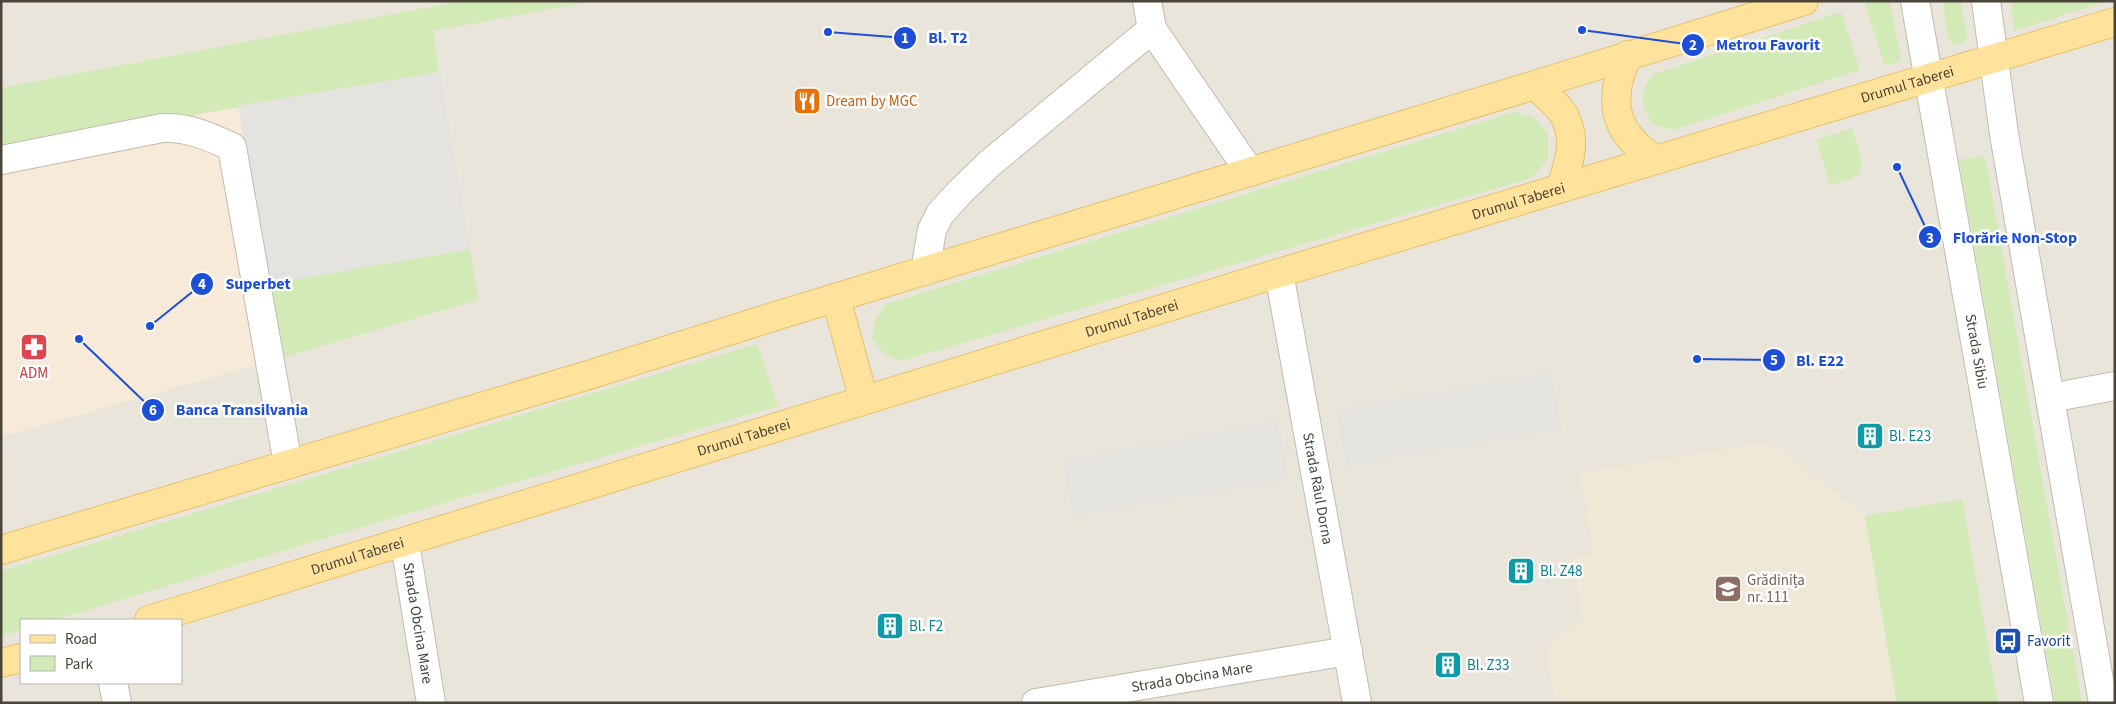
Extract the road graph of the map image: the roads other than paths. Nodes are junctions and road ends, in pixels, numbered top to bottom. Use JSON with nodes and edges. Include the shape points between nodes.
{"nodes":[{"id":1,"x":1147,"y":1,"type":"edge"},
{"id":2,"x":1804,"y":1,"type":"edge"},
{"id":3,"x":1915,"y":1,"type":"edge"},
{"id":4,"x":1986,"y":1,"type":"edge"},
{"id":5,"x":2115,"y":22,"type":"edge"},
{"id":6,"x":1152,"y":29,"type":"junction"},
{"id":7,"x":1627,"y":55,"type":"junction"},
{"id":8,"x":1994,"y":58,"type":"junction"},
{"id":9,"x":1927,"y":78,"type":"junction"},
{"id":10,"x":1535,"y":85,"type":"junction"},
{"id":11,"x":1,"y":160,"type":"edge"},
{"id":12,"x":1655,"y":160,"type":"junction"},
{"id":13,"x":1250,"y":172,"type":"junction"},
{"id":14,"x":1560,"y":188,"type":"junction"},
{"id":15,"x":925,"y":271,"type":"junction"},
{"id":16,"x":1279,"y":273,"type":"junction"},
{"id":17,"x":836,"y":298,"type":"junction"},
{"id":18,"x":2115,"y":386,"type":"edge"},
{"id":19,"x":2050,"y":398,"type":"junction"},
{"id":20,"x":864,"y":400,"type":"junction"},
{"id":21,"x":288,"y":464,"type":"junction"},
{"id":22,"x":405,"y":543,"type":"junction"},
{"id":23,"x":1,"y":550,"type":"edge"},
{"id":24,"x":152,"y":619,"type":"edge"},
{"id":25,"x":1348,"y":651,"type":"junction"},
{"id":26,"x":20,"y":658,"type":"edge"},
{"id":27,"x":1,"y":663,"type":"edge"},
{"id":28,"x":113,"y":684,"type":"edge"},
{"id":29,"x":117,"y":703,"type":"edge"},
{"id":30,"x":431,"y":703,"type":"edge"},
{"id":31,"x":1036,"y":703,"type":"edge"},
{"id":32,"x":1357,"y":703,"type":"edge"},
{"id":33,"x":2039,"y":703,"type":"edge"},
{"id":34,"x":2103,"y":703,"type":"edge"}],
"edges":[{"from":1,"to":6,"type":"street"},
{"from":2,"to":7,"type":"main road"},
{"from":3,"to":9,"type":"street","name":"Strada Sibiu"},
{"from":4,"to":8,"type":"street"},
{"from":5,"to":8,"type":"main road","name":"Drumul Taberei"},
{"from":6,"to":13,"type":"street"},
{"from":6,"to":15,"type":"street","via":[[989,164],[960,192],[940,214],[932,230]]},
{"from":7,"to":10,"type":"main road"},
{"from":7,"to":12,"type":"main road","via":[[1617,89],[1618,111],[1624,131],[1636,147]]},
{"from":8,"to":9,"type":"main road","name":"Drumul Taberei"},
{"from":8,"to":19,"type":"street"},
{"from":9,"to":12,"type":"main road","name":"Drumul Taberei"},
{"from":9,"to":33,"type":"street","name":"Strada Sibiu"},
{"from":10,"to":13,"type":"main road"},
{"from":10,"to":14,"type":"main road","via":[[1564,116],[1572,142],[1569,165]]},
{"from":11,"to":21,"type":"street","via":[[162,128],[197,131],[232,147]]},
{"from":12,"to":14,"type":"main road","name":"Drumul Taberei"},
{"from":13,"to":15,"type":"main road"},
{"from":14,"to":16,"type":"main road","name":"Drumul Taberei"},
{"from":15,"to":17,"type":"main road"},
{"from":16,"to":20,"type":"main road","name":"Drumul Taberei"},
{"from":16,"to":25,"type":"street","name":"Strada Râul Dorna"},
{"from":17,"to":20,"type":"main road"},
{"from":17,"to":21,"type":"main road","via":[[574,380]]},
{"from":18,"to":19,"type":"street"},
{"from":19,"to":34,"type":"street"},
{"from":20,"to":22,"type":"main road","name":"Drumul Taberei"},
{"from":21,"to":23,"type":"main road"},
{"from":22,"to":24,"type":"main road","name":"Drumul Taberei"},
{"from":22,"to":30,"type":"street","name":"Strada Obcina Mare"},
{"from":25,"to":31,"type":"street","name":"Strada Obcina Mare"},
{"from":25,"to":32,"type":"street","name":"Strada Râul Dorna"},
{"from":26,"to":27,"type":"main road"},
{"from":28,"to":29,"type":"street"}]}
